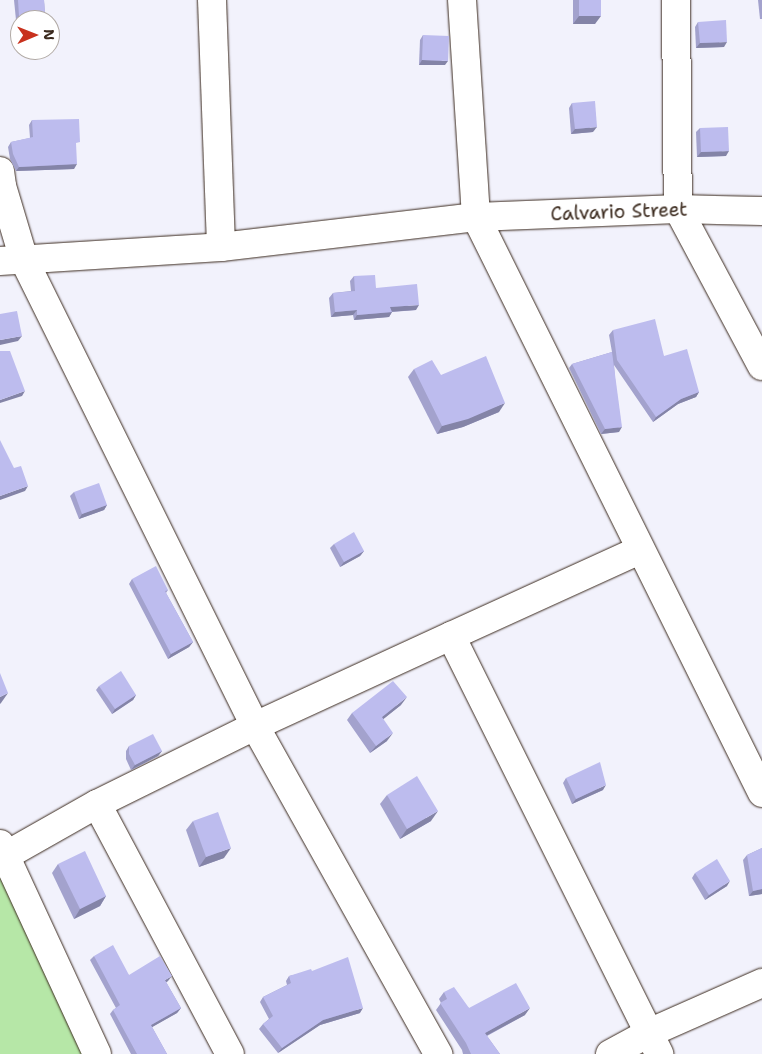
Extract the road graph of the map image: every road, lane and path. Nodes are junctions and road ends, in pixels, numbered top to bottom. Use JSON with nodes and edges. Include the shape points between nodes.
{"nodes":[{"id":1,"x":212,"y":0,"type":"edge"},
{"id":2,"x":462,"y":0,"type":"edge"},
{"id":3,"x":676,"y":0,"type":"edge"},
{"id":4,"x":0,"y":171,"type":"edge"},
{"id":5,"x":678,"y":209,"type":"junction"},
{"id":6,"x":762,"y":211,"type":"edge"},
{"id":7,"x":476,"y":217,"type":"junction"},
{"id":8,"x":221,"y":248,"type":"junction"},
{"id":9,"x":12,"y":260,"type":"edge"},
{"id":10,"x":762,"y":366,"type":"edge"},
{"id":11,"x":640,"y":550,"type":"junction"},
{"id":12,"x":451,"y":636,"type":"junction"},
{"id":13,"x":255,"y":726,"type":"junction"},
{"id":14,"x":762,"y":793,"type":"edge"},
{"id":15,"x":97,"y":804,"type":"junction"},
{"id":16,"x":3,"y":850,"type":"edge"},
{"id":17,"x":762,"y":983,"type":"edge"},
{"id":18,"x":654,"y":1044,"type":"edge"},
{"id":19,"x":96,"y":1054,"type":"edge"},
{"id":20,"x":230,"y":1054,"type":"edge"},
{"id":21,"x":438,"y":1054,"type":"edge"},
{"id":22,"x":610,"y":1054,"type":"edge"}],
"edges":[{"from":1,"to":8,"type":"street"},
{"from":2,"to":7,"type":"street"},
{"from":3,"to":5,"type":"street"},
{"from":4,"to":9,"type":"street"},
{"from":5,"to":6,"type":"street","name":"Calvario Street"},
{"from":5,"to":7,"type":"street","name":"Calvario Street"},
{"from":5,"to":10,"type":"street"},
{"from":7,"to":8,"type":"street","name":"Calvario Street"},
{"from":7,"to":11,"type":"street"},
{"from":8,"to":9,"type":"street","name":"Calvario Street"},
{"from":9,"to":13,"type":"street"},
{"from":11,"to":12,"type":"street"},
{"from":11,"to":14,"type":"street"},
{"from":12,"to":13,"type":"street"},
{"from":12,"to":18,"type":"street"},
{"from":13,"to":15,"type":"street"},
{"from":13,"to":21,"type":"street"},
{"from":15,"to":16,"type":"street"},
{"from":15,"to":20,"type":"street"},
{"from":16,"to":19,"type":"street"},
{"from":17,"to":18,"type":"street"},
{"from":18,"to":22,"type":"street"}]}
